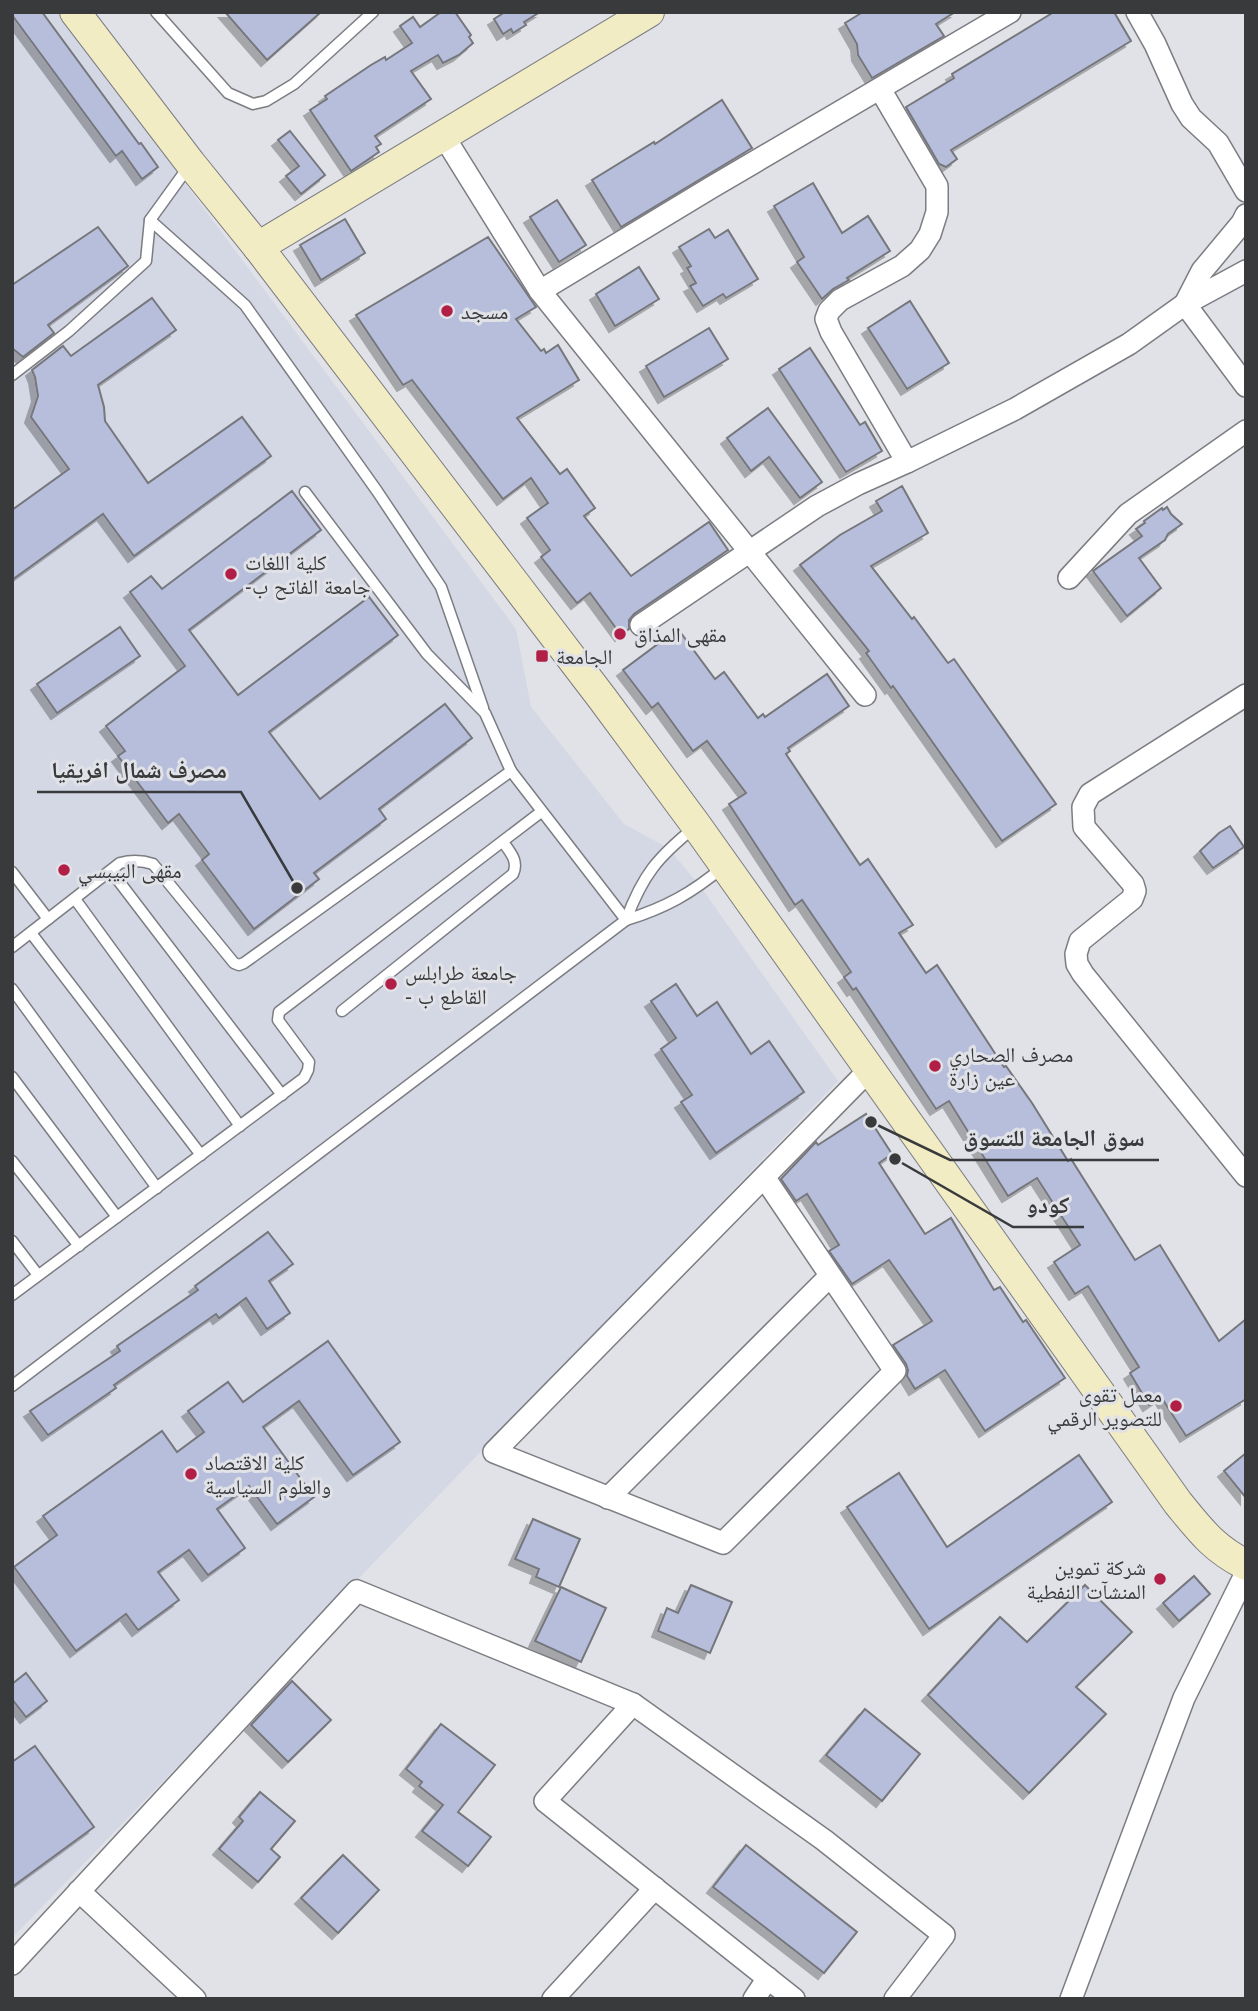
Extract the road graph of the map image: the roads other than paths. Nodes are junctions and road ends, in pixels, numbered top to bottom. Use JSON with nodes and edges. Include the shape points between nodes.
{"nodes":[{"id":1,"x":75,"y":12,"type":"edge"},
{"id":2,"x":156,"y":12,"type":"edge"},
{"id":3,"x":373,"y":12,"type":"edge"},
{"id":4,"x":649,"y":12,"type":"edge"},
{"id":5,"x":1010,"y":12,"type":"edge"},
{"id":6,"x":1137,"y":12,"type":"edge"},
{"id":7,"x":880,"y":89,"type":"junction"},
{"id":8,"x":443,"y":135,"type":"junction"},
{"id":9,"x":191,"y":164,"type":"junction"},
{"id":10,"x":1244,"y":184,"type":"edge"},
{"id":11,"x":1246,"y":215,"type":"edge"},
{"id":12,"x":150,"y":220,"type":"junction"},
{"id":13,"x":1246,"y":236,"type":"edge"},
{"id":14,"x":258,"y":247,"type":"junction"},
{"id":15,"x":1223,"y":247,"type":"junction"},
{"id":16,"x":1246,"y":271,"type":"edge"},
{"id":17,"x":540,"y":291,"type":"junction"},
{"id":18,"x":1185,"y":304,"type":"junction"},
{"id":19,"x":12,"y":375,"type":"edge"},
{"id":20,"x":1246,"y":386,"type":"edge"},
{"id":21,"x":1246,"y":431,"type":"edge"},
{"id":22,"x":907,"y":462,"type":"junction"},
{"id":23,"x":305,"y":492,"type":"dead end"},
{"id":24,"x":748,"y":551,"type":"junction"},
{"id":25,"x":1069,"y":578,"type":"dead end"},
{"id":26,"x":641,"y":625,"type":"dead end"},
{"id":27,"x":865,"y":695,"type":"dead end"},
{"id":28,"x":1246,"y":695,"type":"edge"},
{"id":29,"x":485,"y":713,"type":"junction"},
{"id":30,"x":511,"y":771,"type":"junction"},
{"id":31,"x":541,"y":812,"type":"junction"},
{"id":32,"x":696,"y":825,"type":"junction"},
{"id":33,"x":503,"y":842,"type":"junction"},
{"id":34,"x":725,"y":865,"type":"junction"},
{"id":35,"x":111,"y":871,"type":"junction"},
{"id":36,"x":12,"y":872,"type":"edge"},
{"id":37,"x":75,"y":899,"type":"junction"},
{"id":38,"x":48,"y":919,"type":"junction"},
{"id":39,"x":626,"y":920,"type":"junction"},
{"id":40,"x":31,"y":933,"type":"junction"},
{"id":41,"x":12,"y":947,"type":"edge"},
{"id":42,"x":12,"y":989,"type":"edge"},
{"id":43,"x":342,"y":1010,"type":"dead end"},
{"id":44,"x":870,"y":1069,"type":"junction"},
{"id":45,"x":12,"y":1077,"type":"edge"},
{"id":46,"x":282,"y":1095,"type":"junction"},
{"id":47,"x":240,"y":1126,"type":"junction"},
{"id":48,"x":201,"y":1155,"type":"junction"},
{"id":49,"x":12,"y":1161,"type":"edge"},
{"id":50,"x":764,"y":1177,"type":"junction"},
{"id":51,"x":1246,"y":1177,"type":"edge"},
{"id":52,"x":157,"y":1188,"type":"junction"},
{"id":53,"x":117,"y":1217,"type":"junction"},
{"id":54,"x":12,"y":1241,"type":"edge"},
{"id":55,"x":79,"y":1246,"type":"junction"},
{"id":56,"x":38,"y":1275,"type":"junction"},
{"id":57,"x":830,"y":1276,"type":"junction"},
{"id":58,"x":12,"y":1295,"type":"edge"},
{"id":59,"x":12,"y":1386,"type":"edge"},
{"id":60,"x":608,"y":1497,"type":"junction"},
{"id":61,"x":1246,"y":1565,"type":"edge"},
{"id":62,"x":1246,"y":1573,"type":"edge"},
{"id":63,"x":634,"y":1704,"type":"junction"},
{"id":64,"x":655,"y":1888,"type":"junction"},
{"id":65,"x":79,"y":1891,"type":"junction"},
{"id":66,"x":12,"y":1964,"type":"edge"},
{"id":67,"x":768,"y":1978,"type":"junction"},
{"id":68,"x":195,"y":1999,"type":"edge"},
{"id":69,"x":553,"y":1999,"type":"edge"},
{"id":70,"x":754,"y":1999,"type":"edge"},
{"id":71,"x":794,"y":1999,"type":"edge"},
{"id":72,"x":895,"y":1999,"type":"edge"},
{"id":73,"x":1071,"y":1999,"type":"edge"}],
"edges":[{"from":1,"to":9,"type":"street"},
{"from":2,"to":3,"type":"lane","via":[[228,93],[253,104],[294,84]]},
{"from":4,"to":8,"type":"street"},
{"from":5,"to":7,"type":"street"},
{"from":6,"to":10,"type":"street","via":[[1182,104],[1218,144]]},
{"from":7,"to":17,"type":"street"},
{"from":7,"to":22,"type":"street","via":[[937,186],[937,212],[920,250],[902,266],[840,300],[826,319]]},
{"from":8,"to":14,"type":"street"},
{"from":8,"to":17,"type":"street"},
{"from":9,"to":12,"type":"lane"},
{"from":9,"to":14,"type":"street"},
{"from":11,"to":15,"type":"street"},
{"from":12,"to":19,"type":"lane","via":[[146,261]]},
{"from":12,"to":29,"type":"lane","via":[[245,305],[377,491],[441,587]]},
{"from":13,"to":15,"type":"street"},
{"from":14,"to":32,"type":"street"},
{"from":15,"to":18,"type":"street","via":[[1202,271]]},
{"from":16,"to":18,"type":"street"},
{"from":17,"to":24,"type":"street"},
{"from":18,"to":20,"type":"street"},
{"from":18,"to":22,"type":"street","via":[[1082,372]]},
{"from":21,"to":25,"type":"street","via":[[1128,514]]},
{"from":22,"to":24,"type":"street","via":[[817,506]]},
{"from":23,"to":29,"type":"lane","via":[[427,654]]},
{"from":24,"to":26,"type":"street"},
{"from":24,"to":27,"type":"street"},
{"from":28,"to":51,"type":"street","via":[[1086,800],[1084,827],[1135,891],[1132,899],[1080,941],[1076,954],[1083,974]]},
{"from":29,"to":30,"type":"lane"},
{"from":30,"to":31,"type":"lane"},
{"from":30,"to":35,"type":"lane","via":[[239,965],[153,864],[132,860]]},
{"from":31,"to":33,"type":"lane"},
{"from":31,"to":39,"type":"lane"},
{"from":32,"to":34,"type":"street"},
{"from":32,"to":39,"type":"lane","via":[[650,870]]},
{"from":33,"to":43,"type":"lane","via":[[514,859],[513,874]]},
{"from":33,"to":46,"type":"lane","via":[[279,1012],[278,1020],[309,1062],[304,1079]]},
{"from":34,"to":39,"type":"lane","via":[[677,901]]},
{"from":34,"to":44,"type":"street"},
{"from":35,"to":37,"type":"lane"},
{"from":35,"to":46,"type":"lane"},
{"from":36,"to":38,"type":"lane"},
{"from":37,"to":38,"type":"lane"},
{"from":37,"to":47,"type":"lane"},
{"from":38,"to":40,"type":"lane"},
{"from":39,"to":59,"type":"lane"},
{"from":40,"to":41,"type":"lane"},
{"from":40,"to":48,"type":"lane"},
{"from":42,"to":52,"type":"lane"},
{"from":44,"to":50,"type":"street"},
{"from":44,"to":61,"type":"street","via":[[1178,1503],[1208,1540]]},
{"from":45,"to":53,"type":"lane"},
{"from":46,"to":47,"type":"lane"},
{"from":47,"to":48,"type":"lane"},
{"from":48,"to":52,"type":"lane"},
{"from":49,"to":55,"type":"lane"},
{"from":50,"to":57,"type":"street"},
{"from":50,"to":60,"type":"street","via":[[494,1452]]},
{"from":52,"to":53,"type":"lane"},
{"from":53,"to":55,"type":"lane"},
{"from":54,"to":56,"type":"lane"},
{"from":55,"to":56,"type":"lane"},
{"from":56,"to":58,"type":"lane"},
{"from":57,"to":60,"type":"street"},
{"from":57,"to":60,"type":"street","via":[[895,1371],[733,1534],[723,1543]]},
{"from":62,"to":73,"type":"street","via":[[1184,1698]]},
{"from":63,"to":64,"type":"street","via":[[545,1801]]},
{"from":63,"to":65,"type":"street","via":[[357,1591]]},
{"from":63,"to":72,"type":"street","via":[[824,1840],[944,1935]]},
{"from":64,"to":67,"type":"street"},
{"from":64,"to":69,"type":"street"},
{"from":65,"to":66,"type":"street"},
{"from":65,"to":68,"type":"street"},
{"from":67,"to":70,"type":"street"},
{"from":67,"to":71,"type":"street"}]}
